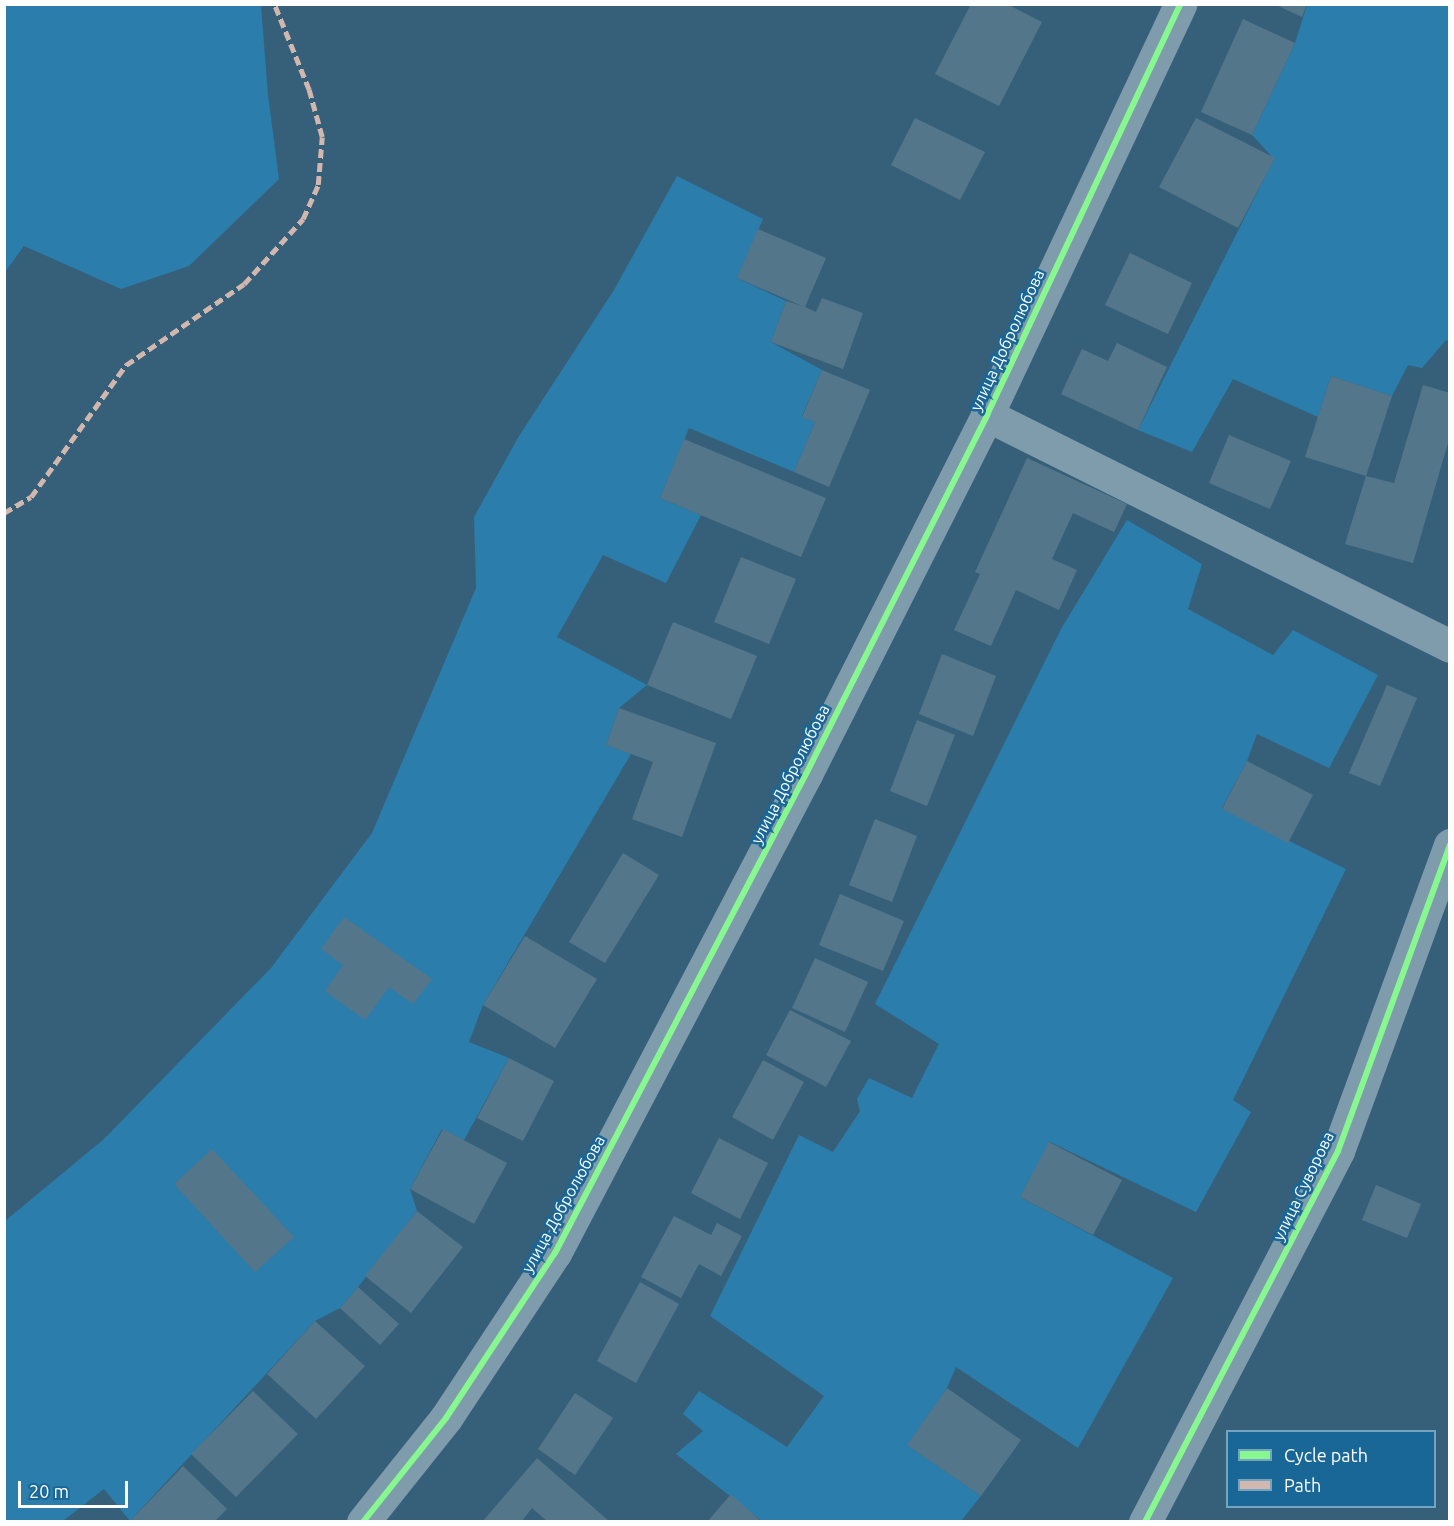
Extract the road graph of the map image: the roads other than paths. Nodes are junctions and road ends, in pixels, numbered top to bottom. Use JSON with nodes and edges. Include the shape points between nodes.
{"nodes":[{"id":1,"x":1180,"y":4,"type":"edge"},
{"id":2,"x":987,"y":415,"type":"junction"},
{"id":3,"x":1449,"y":646,"type":"edge"},
{"id":4,"x":1449,"y":845,"type":"edge"},
{"id":5,"x":363,"y":1521,"type":"edge"},
{"id":6,"x":1145,"y":1521,"type":"edge"}],
"edges":[{"from":1,"to":2,"type":"street","name":"улица Добролюбова"},
{"from":2,"to":3,"type":"street"},
{"from":2,"to":5,"type":"street","name":"улица Добролюбова","via":[[806,774],[555,1252],[446,1418]]},
{"from":4,"to":6,"type":"street","name":"улица Суворова","via":[[1338,1151]]}]}
